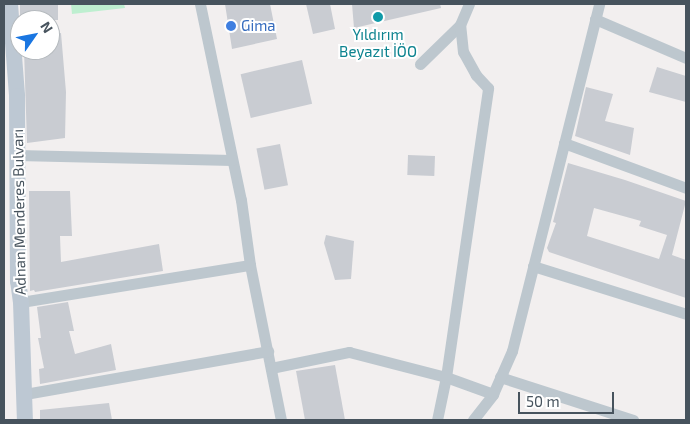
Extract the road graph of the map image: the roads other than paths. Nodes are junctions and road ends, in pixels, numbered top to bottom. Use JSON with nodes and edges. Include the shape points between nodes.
{"nodes":[{"id":1,"x":10,"y":4,"type":"edge"},
{"id":2,"x":200,"y":4,"type":"edge"},
{"id":3,"x":469,"y":4,"type":"edge"},
{"id":4,"x":599,"y":4,"type":"edge"},
{"id":5,"x":595,"y":19,"type":"junction"},
{"id":6,"x":460,"y":25,"type":"junction"},
{"id":7,"x":686,"y":58,"type":"edge"},
{"id":8,"x":420,"y":64,"type":"dead end"},
{"id":9,"x":564,"y":144,"type":"junction"},
{"id":10,"x":18,"y":155,"type":"junction"},
{"id":11,"x":232,"y":160,"type":"junction"},
{"id":12,"x":686,"y":188,"type":"edge"},
{"id":13,"x":250,"y":265,"type":"junction"},
{"id":14,"x":533,"y":266,"type":"junction"},
{"id":15,"x":22,"y":302,"type":"junction"},
{"id":16,"x":686,"y":314,"type":"edge"},
{"id":17,"x":268,"y":351,"type":"junction"},
{"id":18,"x":272,"y":368,"type":"junction"},
{"id":19,"x":446,"y":377,"type":"junction"},
{"id":20,"x":500,"y":377,"type":"junction"},
{"id":21,"x":25,"y":394,"type":"junction"},
{"id":22,"x":493,"y":394,"type":"junction"},
{"id":23,"x":25,"y":420,"type":"edge"},
{"id":24,"x":281,"y":420,"type":"edge"},
{"id":25,"x":438,"y":420,"type":"edge"},
{"id":26,"x":473,"y":420,"type":"edge"},
{"id":27,"x":633,"y":420,"type":"edge"}],
"edges":[{"from":1,"to":10,"type":"main road","name":"Adnan Menderes Bulvarı"},
{"from":2,"to":11,"type":"street"},
{"from":3,"to":6,"type":"street"},
{"from":4,"to":5,"type":"street"},
{"from":5,"to":7,"type":"street"},
{"from":5,"to":9,"type":"street"},
{"from":6,"to":8,"type":"street"},
{"from":6,"to":19,"type":"street","via":[[463,52],[488,88]]},
{"from":9,"to":12,"type":"street"},
{"from":9,"to":14,"type":"street"},
{"from":10,"to":11,"type":"street"},
{"from":10,"to":15,"type":"main road","name":"Adnan Menderes Bulvarı","via":[[18,281]]},
{"from":11,"to":13,"type":"street"},
{"from":13,"to":15,"type":"street"},
{"from":13,"to":17,"type":"street"},
{"from":14,"to":16,"type":"street"},
{"from":14,"to":20,"type":"street","via":[[512,351]]},
{"from":15,"to":21,"type":"main road","name":"Adnan Menderes Bulvarı"},
{"from":17,"to":18,"type":"street"},
{"from":17,"to":21,"type":"street"},
{"from":18,"to":19,"type":"street","via":[[349,352]]},
{"from":18,"to":24,"type":"street"},
{"from":19,"to":22,"type":"street"},
{"from":19,"to":25,"type":"street"},
{"from":20,"to":22,"type":"street"},
{"from":20,"to":27,"type":"street"},
{"from":21,"to":23,"type":"main road","name":"Adnan Menderes Bulvarı"},
{"from":22,"to":26,"type":"street"}]}
